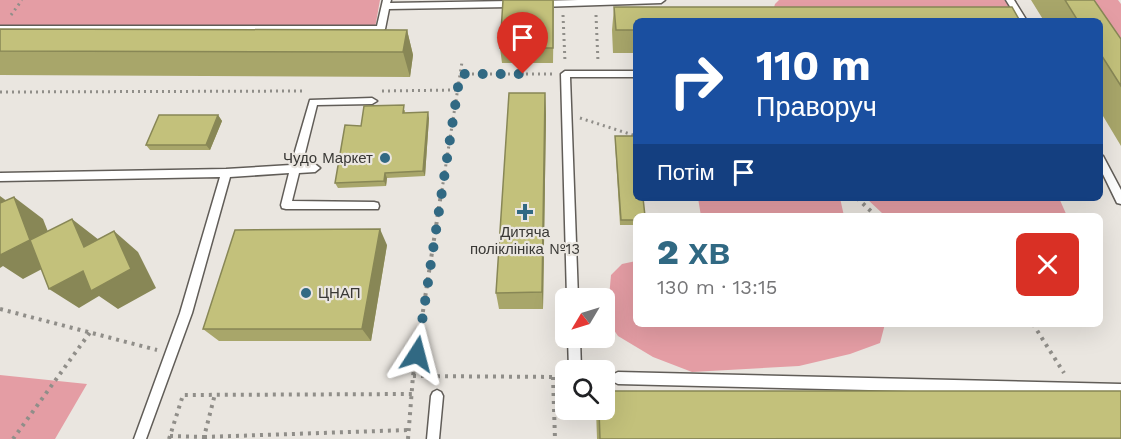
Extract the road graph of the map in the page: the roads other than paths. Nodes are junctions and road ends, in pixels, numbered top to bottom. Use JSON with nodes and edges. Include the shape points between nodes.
{"nodes":[{"id":1,"x":661,"y":0,"type":"edge"},
{"id":2,"x":1010,"y":0,"type":"edge"},
{"id":3,"x":583,"y":2,"type":"edge"},
{"id":4,"x":386,"y":3,"type":"edge"},
{"id":5,"x":1021,"y":18,"type":"edge"},
{"id":6,"x":0,"y":29,"type":"edge"},
{"id":7,"x":633,"y":74,"type":"edge"},
{"id":8,"x":374,"y":96,"type":"road end"},
{"id":9,"x":1103,"y":165,"type":"edge"},
{"id":10,"x":315,"y":168,"type":"dead end"},
{"id":11,"x":295,"y":169,"type":"junction"},
{"id":12,"x":226,"y":173,"type":"junction"},
{"id":13,"x":0,"y":177,"type":"edge"},
{"id":14,"x":1121,"y":200,"type":"edge"},
{"id":15,"x":374,"y":206,"type":"dead end"},
{"id":16,"x":573,"y":288,"type":"edge"},
{"id":17,"x":618,"y":378,"type":"dead end"},
{"id":18,"x":1121,"y":390,"type":"edge"},
{"id":19,"x":437,"y":396,"type":"dead end"},
{"id":20,"x":140,"y":439,"type":"edge"},
{"id":21,"x":433,"y":439,"type":"edge"}],
"edges":[{"from":1,"to":3,"type":"lane"},
{"from":2,"to":5,"type":"lane"},
{"from":3,"to":4,"type":"lane"},
{"from":4,"to":6,"type":"lane","via":[[381,29]]},
{"from":7,"to":16,"type":"lane","via":[[565,74]]},
{"from":8,"to":11,"type":"lane","via":[[313,102]]},
{"from":9,"to":14,"type":"lane"},
{"from":10,"to":11,"type":"lane"},
{"from":11,"to":12,"type":"lane"},
{"from":11,"to":15,"type":"lane","via":[[286,205]]},
{"from":12,"to":13,"type":"lane"},
{"from":12,"to":20,"type":"lane","via":[[186,313]]},
{"from":17,"to":18,"type":"lane"},
{"from":19,"to":21,"type":"lane"}]}
